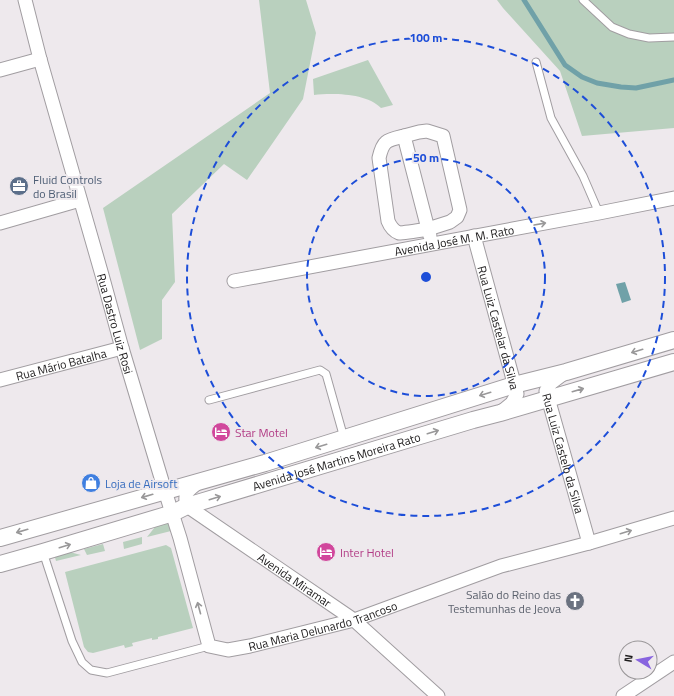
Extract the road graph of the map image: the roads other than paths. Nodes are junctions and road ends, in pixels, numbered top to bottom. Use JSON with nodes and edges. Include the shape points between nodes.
{"nodes":[{"id":1,"x":25,"y":0,"type":"edge"},
{"id":2,"x":583,"y":0,"type":"edge"},
{"id":3,"x":674,"y":37,"type":"edge"},
{"id":4,"x":40,"y":59,"type":"junction"},
{"id":5,"x":536,"y":62,"type":"dead end"},
{"id":6,"x":0,"y":70,"type":"edge"},
{"id":7,"x":404,"y":136,"type":"junction"},
{"id":8,"x":674,"y":198,"type":"edge"},
{"id":9,"x":80,"y":200,"type":"junction"},
{"id":10,"x":599,"y":213,"type":"junction"},
{"id":11,"x":0,"y":223,"type":"edge"},
{"id":12,"x":428,"y":229,"type":"junction"},
{"id":13,"x":474,"y":236,"type":"junction"},
{"id":14,"x":432,"y":244,"type":"junction"},
{"id":15,"x":234,"y":281,"type":"dead end"},
{"id":16,"x":674,"y":340,"type":"edge"},
{"id":17,"x":122,"y":348,"type":"junction"},
{"id":18,"x":674,"y":362,"type":"edge"},
{"id":19,"x":566,"y":372,"type":"junction"},
{"id":20,"x":0,"y":380,"type":"edge"},
{"id":21,"x":514,"y":385,"type":"junction"},
{"id":22,"x":549,"y":398,"type":"junction"},
{"id":23,"x":209,"y":400,"type":"dead end"},
{"id":24,"x":500,"y":413,"type":"junction"},
{"id":25,"x":344,"y":438,"type":"junction"},
{"id":26,"x":200,"y":481,"type":"junction"},
{"id":27,"x":165,"y":491,"type":"junction"},
{"id":28,"x":180,"y":510,"type":"junction"},
{"id":29,"x":674,"y":518,"type":"edge"},
{"id":30,"x":0,"y":538,"type":"edge"},
{"id":31,"x":589,"y":543,"type":"junction"},
{"id":32,"x":43,"y":552,"type":"junction"},
{"id":33,"x":0,"y":564,"type":"edge"},
{"id":34,"x":354,"y":620,"type":"junction"},
{"id":35,"x":209,"y":646,"type":"junction"},
{"id":36,"x":674,"y":662,"type":"edge"},
{"id":37,"x":438,"y":696,"type":"edge"},
{"id":38,"x":623,"y":696,"type":"edge"}],
"edges":[{"from":1,"to":4,"type":"street","name":"Rua Dastro Luiz Rosi"},
{"from":2,"to":3,"type":"lane","via":[[612,27],[629,34],[649,38]]},
{"from":4,"to":6,"type":"street"},
{"from":4,"to":9,"type":"street","name":"Rua Dastro Luiz Rosi"},
{"from":5,"to":10,"type":"lane","via":[[551,118],[583,176]]},
{"from":7,"to":12,"type":"street"},
{"from":7,"to":12,"type":"street","via":[[385,142],[378,158],[388,221],[399,233]]},
{"from":7,"to":12,"type":"street","via":[[427,131],[443,136],[460,210],[457,217],[450,222]]},
{"from":8,"to":10,"type":"street","name":"Avenida José M. M. Rato"},
{"from":9,"to":11,"type":"street"},
{"from":9,"to":17,"type":"street","name":"Rua Dastro Luiz Rosi"},
{"from":13,"to":10,"type":"street","name":"Avenida José M. M. Rato","one_way":true},
{"from":12,"to":14,"type":"street"},
{"from":13,"to":14,"type":"street","name":"Avenida José M. M. Rato"},
{"from":13,"to":21,"type":"street","name":"Rua Luiz Castelar da Silva"},
{"from":14,"to":15,"type":"street","name":"Avenida José M. M. Rato"},
{"from":16,"to":19,"type":"street","name":"Avenida José Martins Moreira Rato","one_way":true},
{"from":17,"to":20,"type":"street","name":"Rua Mário Batalha"},
{"from":17,"to":27,"type":"street","name":"Rua Dastro Luiz Rosi"},
{"from":22,"to":18,"type":"street","name":"Avenida José Martins Moreira Rato","one_way":true},
{"from":19,"to":21,"type":"street","name":"Avenida José Martins Moreira Rato"},
{"from":19,"to":22,"type":"street","name":"Rua Luiz Castelo da Silva","via":[[551,382],[546,391]]},
{"from":21,"to":24,"type":"street","name":"Rua Luiz Castelar da Silva","via":[[517,394],[512,403]]},
{"from":21,"to":25,"type":"street","name":"Avenida José Martins Moreira Rato","one_way":true},
{"from":22,"to":24,"type":"street","name":"Avenida José Martins Moreira Rato"},
{"from":22,"to":31,"type":"street","name":"Rua Luiz Castelo da Silva"},
{"from":23,"to":25,"type":"lane","via":[[320,370],[326,374]]},
{"from":28,"to":24,"type":"street","name":"Avenida José Martins Moreira Rato","one_way":true},
{"from":25,"to":26,"type":"street","name":"Avenida José Martins Moreira Rato","one_way":true},
{"from":26,"to":27,"type":"street","name":"Avenida José Martins Moreira Rato"},
{"from":26,"to":28,"type":"street","via":[[188,490]]},
{"from":27,"to":28,"type":"street","name":"Rua Dastro Luiz Rosi"},
{"from":27,"to":30,"type":"street","name":"Avenida José Martins Moreira Rato","one_way":true},
{"from":32,"to":28,"type":"street","name":"Avenida José Martins Moreira Rato","one_way":true},
{"from":28,"to":34,"type":"street","name":"Avenida Miramar"},
{"from":35,"to":28,"type":"street","name":"Rua Dastro Luiz Rosi","one_way":true,"via":[[180,538]]},
{"from":31,"to":29,"type":"street","name":"Rua Maria Delunardo Trancoso","one_way":true},
{"from":31,"to":34,"type":"street","name":"Rua Maria Delunardo Trancoso","via":[[501,566]]},
{"from":32,"to":33,"type":"street","name":"Avenida José Martins Moreira Rato"},
{"from":32,"to":35,"type":"lane","name":"Rua Maria Delunardo Trancoso","via":[[72,641],[82,662],[91,670],[107,673]]},
{"from":34,"to":35,"type":"street","name":"Rua Maria Delunardo Trancoso","via":[[228,650]]},
{"from":34,"to":37,"type":"street","name":"Avenida Miramar"},
{"from":36,"to":38,"type":"street"}]}
